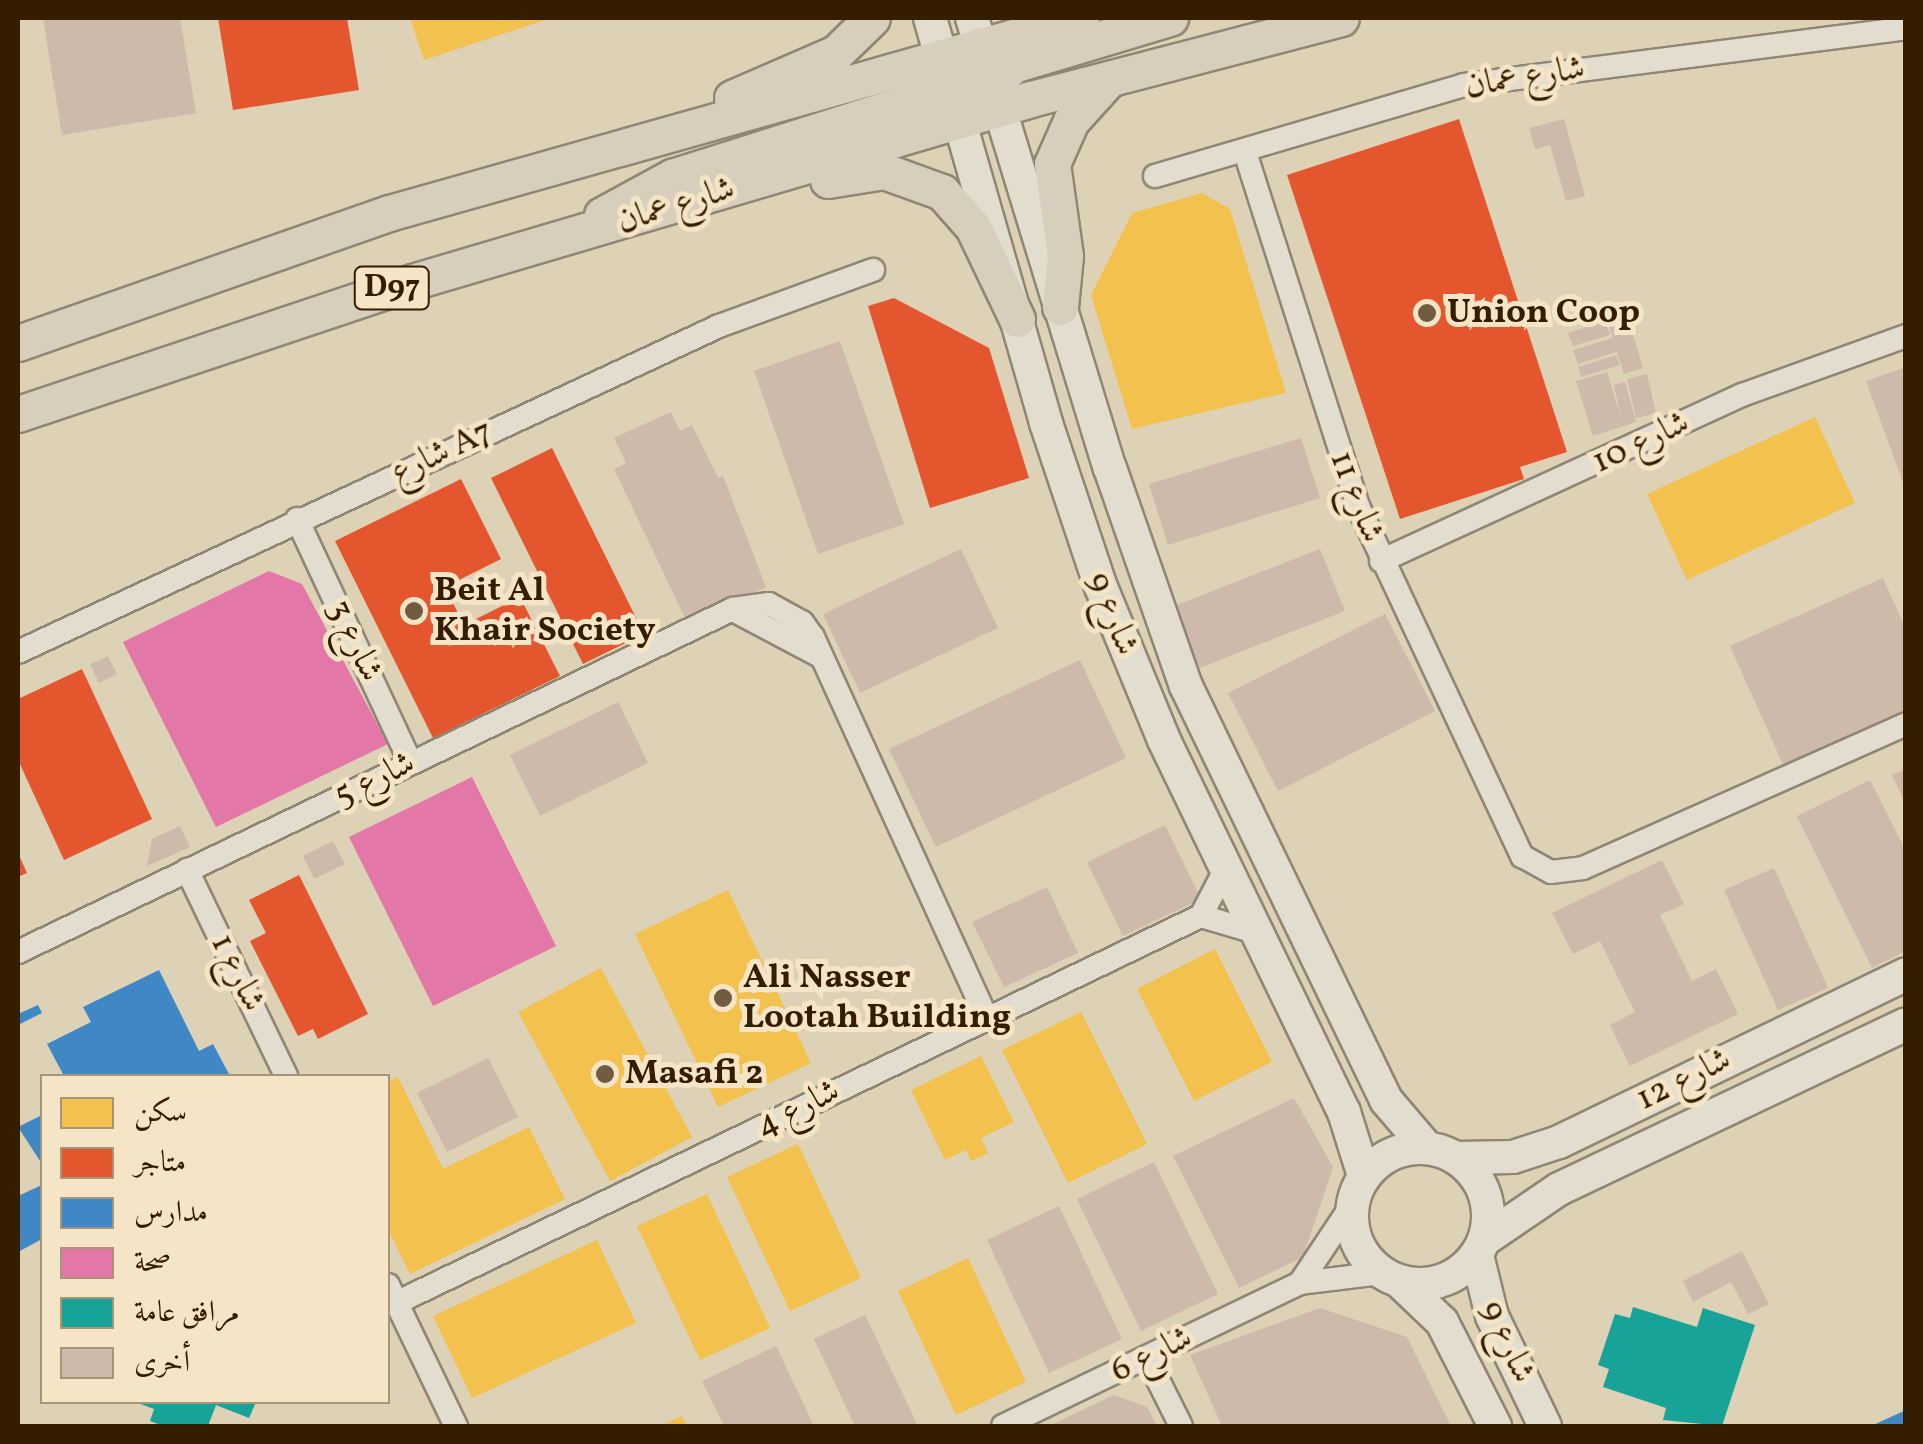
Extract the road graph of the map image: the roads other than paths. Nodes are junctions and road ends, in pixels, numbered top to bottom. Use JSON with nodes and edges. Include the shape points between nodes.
{"nodes":[{"id":1,"x":872,"y":18,"type":"edge"},
{"id":2,"x":1080,"y":18,"type":"edge"},
{"id":3,"x":1170,"y":18,"type":"edge"},
{"id":4,"x":1341,"y":18,"type":"edge"},
{"id":5,"x":1906,"y":28,"type":"edge"},
{"id":6,"x":976,"y":31,"type":"edge"},
{"id":7,"x":944,"y":61,"type":"edge"},
{"id":8,"x":1112,"y":76,"type":"junction"},
{"id":9,"x":995,"y":95,"type":"junction"},
{"id":10,"x":685,"y":128,"type":"junction"},
{"id":11,"x":1245,"y":152,"type":"junction"},
{"id":12,"x":1155,"y":176,"type":"dead end"},
{"id":13,"x":772,"y":177,"type":"junction"},
{"id":14,"x":578,"y":235,"type":"junction"},
{"id":15,"x":873,"y":270,"type":"dead end"},
{"id":16,"x":1060,"y":307,"type":"junction"},
{"id":17,"x":1017,"y":319,"type":"junction"},
{"id":18,"x":1906,"y":336,"type":"edge"},
{"id":19,"x":18,"y":342,"type":"edge"},
{"id":20,"x":18,"y":414,"type":"edge"},
{"id":21,"x":297,"y":520,"type":"junction"},
{"id":22,"x":1381,"y":561,"type":"junction"},
{"id":23,"x":18,"y":652,"type":"edge"},
{"id":24,"x":1906,"y":724,"type":"edge"},
{"id":25,"x":410,"y":763,"type":"junction"},
{"id":26,"x":187,"y":870,"type":"junction"},
{"id":27,"x":1225,"y":870,"type":"junction"},
{"id":28,"x":1200,"y":916,"type":"junction"},
{"id":29,"x":1255,"y":932,"type":"junction"},
{"id":30,"x":18,"y":952,"type":"edge"},
{"id":31,"x":1906,"y":974,"type":"edge"},
{"id":32,"x":987,"y":1018,"type":"junction"},
{"id":33,"x":1906,"y":1024,"type":"edge"},
{"id":34,"x":285,"y":1074,"type":"edge"},
{"id":35,"x":1441,"y":1154,"type":"junction"},
{"id":36,"x":1358,"y":1191,"type":"junction"},
{"id":37,"x":1480,"y":1248,"type":"junction"},
{"id":38,"x":1391,"y":1277,"type":"junction"},
{"id":39,"x":1300,"y":1283,"type":"junction"},
{"id":40,"x":392,"y":1294,"type":"edge"},
{"id":41,"x":1147,"y":1358,"type":"junction"},
{"id":42,"x":456,"y":1426,"type":"edge"},
{"id":43,"x":1003,"y":1426,"type":"edge"},
{"id":44,"x":1182,"y":1426,"type":"edge"},
{"id":45,"x":1496,"y":1426,"type":"edge"},
{"id":46,"x":1545,"y":1426,"type":"edge"}],
"edges":[{"from":1,"to":10,"type":"main road","via":[[836,53],[752,87]]},
{"from":2,"to":6,"type":"main road"},
{"from":3,"to":9,"type":"main road","via":[[1020,62]]},
{"from":4,"to":8,"type":"main road"},
{"from":5,"to":11,"type":"street","name":"شارع عمان","via":[[1482,82]]},
{"from":6,"to":7,"type":"main road","via":[[976,67]]},
{"from":6,"to":9,"type":"street","name":"شارع 9"},
{"from":7,"to":9,"type":"main road"},
{"from":7,"to":10,"type":"main road","name":"شارع عمان","number":"D97"},
{"from":7,"to":13,"type":"main road","name":"شارع عمان","number":"D97"},
{"from":7,"to":14,"type":"main road","via":[[621,201]]},
{"from":7,"to":17,"type":"street","name":"شارع 9"},
{"from":8,"to":9,"type":"main road"},
{"from":8,"to":16,"type":"main road","via":[[1071,122],[1052,164],[1064,256]]},
{"from":9,"to":16,"type":"street","name":"شارع 9"},
{"from":10,"to":19,"type":"main road","name":"شارع عمان","number":"D97","via":[[390,213]]},
{"from":11,"to":12,"type":"street","name":"شارع عمان"},
{"from":11,"to":22,"type":"street","name":"شارع 11","via":[[1318,392]]},
{"from":13,"to":14,"type":"main road","name":"شارع عمان","number":"D97"},
{"from":13,"to":17,"type":"main road","via":[[823,181],[884,172],[928,184],[964,214]]},
{"from":14,"to":20,"type":"main road","name":"شارع عمان","number":"D97","via":[[269,328]]},
{"from":15,"to":21,"type":"street","name":"شارع A7","via":[[719,326]]},
{"from":16,"to":35,"type":"street","name":"شارع 9","via":[[1186,686],[1386,1100]]},
{"from":17,"to":27,"type":"street","name":"شارع 9","via":[[1101,587]]},
{"from":18,"to":22,"type":"street","name":"شارع 10","via":[[1742,395]]},
{"from":21,"to":23,"type":"street","name":"شارع A7"},
{"from":21,"to":25,"type":"street","name":"شارع 3"},
{"from":22,"to":24,"type":"street","name":"شارع 11","via":[[1512,842],[1535,866],[1568,872]]},
{"from":25,"to":26,"type":"street","name":"شارع 5"},
{"from":25,"to":32,"type":"street","name":"شارع 5","via":[[733,610],[769,604],[787,610],[802,622],[818,654]]},
{"from":26,"to":30,"type":"street","name":"شارع 5"},
{"from":26,"to":34,"type":"street","name":"شارع 1"},
{"from":27,"to":28,"type":"street"},
{"from":27,"to":29,"type":"street","name":"شارع 9"},
{"from":28,"to":29,"type":"street"},
{"from":28,"to":32,"type":"street","name":"شارع 4"},
{"from":29,"to":36,"type":"street","name":"شارع 9","via":[[1344,1112]]},
{"from":31,"to":35,"type":"street","name":"شارع 12","via":[[1537,1151]]},
{"from":32,"to":40,"type":"street","name":"شارع 4"},
{"from":33,"to":37,"type":"street","name":"شارع 12","via":[[1549,1194]]},
{"from":35,"to":36,"type":"street","via":[[1392,1155]]},
{"from":35,"to":37,"type":"street","via":[[1481,1186],[1488,1222]]},
{"from":36,"to":38,"type":"street","via":[[1353,1231],[1364,1255]]},
{"from":36,"to":39,"type":"street"},
{"from":37,"to":38,"type":"street","via":[[1451,1278]]},
{"from":37,"to":46,"type":"street","name":"شارع 9","via":[[1492,1316]]},
{"from":38,"to":39,"type":"street","name":"شارع 6"},
{"from":38,"to":45,"type":"street","name":"شارع 9","via":[[1442,1322]]},
{"from":39,"to":41,"type":"street","name":"شارع 6"},
{"from":40,"to":42,"type":"street"},
{"from":41,"to":43,"type":"street","name":"شارع 6"},
{"from":41,"to":44,"type":"street"}]}
